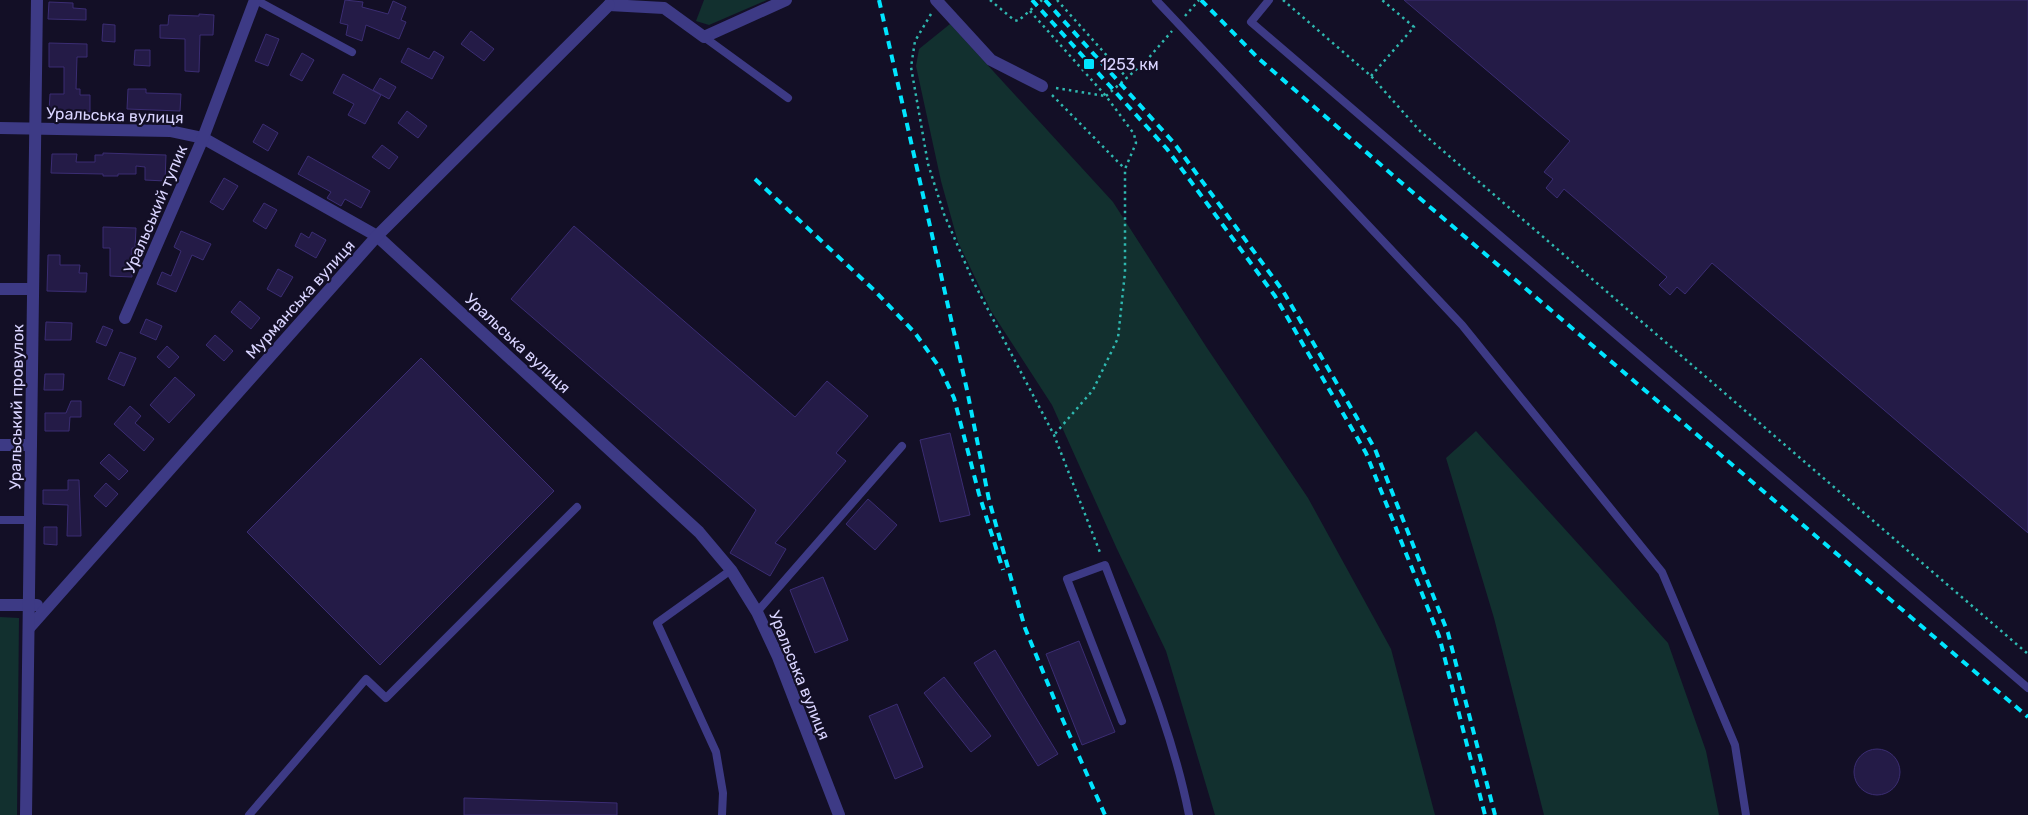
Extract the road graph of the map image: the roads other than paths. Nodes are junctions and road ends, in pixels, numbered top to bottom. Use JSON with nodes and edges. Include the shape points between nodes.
{"nodes":[{"id":1,"x":37,"y":0,"type":"edge"},
{"id":2,"x":256,"y":0,"type":"edge"},
{"id":3,"x":786,"y":0,"type":"edge"},
{"id":4,"x":1156,"y":0,"type":"edge"},
{"id":5,"x":1269,"y":0,"type":"edge"},
{"id":6,"x":937,"y":1,"type":"edge"},
{"id":7,"x":606,"y":3,"type":"edge"},
{"id":8,"x":704,"y":37,"type":"junction"},
{"id":9,"x":352,"y":52,"type":"dead end"},
{"id":10,"x":1042,"y":86,"type":"road end"},
{"id":11,"x":788,"y":98,"type":"dead end"},
{"id":12,"x":0,"y":128,"type":"edge"},
{"id":13,"x":36,"y":129,"type":"junction"},
{"id":14,"x":203,"y":138,"type":"junction"},
{"id":15,"x":377,"y":236,"type":"junction"},
{"id":16,"x":0,"y":289,"type":"edge"},
{"id":17,"x":33,"y":289,"type":"junction"},
{"id":18,"x":125,"y":318,"type":"dead end"},
{"id":19,"x":0,"y":445,"type":"edge"},
{"id":20,"x":31,"y":445,"type":"junction"},
{"id":21,"x":902,"y":446,"type":"dead end"},
{"id":22,"x":577,"y":507,"type":"dead end"},
{"id":23,"x":0,"y":520,"type":"edge"},
{"id":24,"x":30,"y":520,"type":"junction"},
{"id":25,"x":731,"y":570,"type":"junction"},
{"id":26,"x":0,"y":605,"type":"edge"},
{"id":27,"x":29,"y":605,"type":"junction"},
{"id":28,"x":49,"y":606,"type":"junction"},
{"id":29,"x":757,"y":612,"type":"junction"},
{"id":30,"x":29,"y":628,"type":"junction"},
{"id":31,"x":2028,"y":688,"type":"edge"},
{"id":32,"x":1122,"y":721,"type":"dead end"},
{"id":33,"x":26,"y":815,"type":"edge"},
{"id":34,"x":249,"y":815,"type":"edge"},
{"id":35,"x":722,"y":815,"type":"edge"},
{"id":36,"x":839,"y":815,"type":"edge"},
{"id":37,"x":1189,"y":815,"type":"edge"},
{"id":38,"x":1746,"y":815,"type":"edge"}],
"edges":[{"from":1,"to":13,"type":"street","name":"Уральський провулок"},
{"from":2,"to":9,"type":"lane"},
{"from":2,"to":14,"type":"street","name":"Уральський тупик"},
{"from":3,"to":8,"type":"street"},
{"from":4,"to":38,"type":"lane","via":[[1462,325],[1662,572],[1736,745]]},
{"from":5,"to":31,"type":"lane","via":[[1251,22]]},
{"from":6,"to":10,"type":"street","via":[[991,60]]},
{"from":7,"to":8,"type":"street","via":[[664,8]]},
{"from":7,"to":15,"type":"street","name":"Мурманська вулиця"},
{"from":8,"to":11,"type":"lane"},
{"from":12,"to":13,"type":"street","name":"Уральська вулиця"},
{"from":13,"to":14,"type":"street","name":"Уральська вулиця","via":[[170,131]]},
{"from":13,"to":17,"type":"street","name":"Уральський провулок"},
{"from":14,"to":15,"type":"street","name":"Уральська вулиця"},
{"from":14,"to":18,"type":"street","name":"Уральський тупик"},
{"from":15,"to":25,"type":"street","name":"Уральська вулиця","via":[[699,532]]},
{"from":15,"to":28,"type":"street","name":"Мурманська вулиця"},
{"from":16,"to":17,"type":"street"},
{"from":17,"to":20,"type":"street","name":"Уральський провулок"},
{"from":19,"to":20,"type":"street"},
{"from":20,"to":24,"type":"street","name":"Уральський провулок"},
{"from":21,"to":29,"type":"lane"},
{"from":22,"to":34,"type":"lane","via":[[386,698],[366,679]]},
{"from":23,"to":24,"type":"lane"},
{"from":24,"to":27,"type":"street","name":"Уральський провулок"},
{"from":25,"to":29,"type":"street","name":"Уральська вулиця"},
{"from":25,"to":35,"type":"lane","via":[[657,623],[716,752],[723,793]]},
{"from":26,"to":27,"type":"street"},
{"from":27,"to":28,"type":"street"},
{"from":27,"to":30,"type":"street","name":"Уральський провулок"},
{"from":28,"to":30,"type":"street","name":"Мурманська вулиця"},
{"from":29,"to":36,"type":"street","name":"Уральська вулиця","via":[[778,657]]},
{"from":30,"to":33,"type":"street","name":"Уральський провулок"},
{"from":32,"to":37,"type":"lane","via":[[1067,579],[1105,565],[1160,709]]}]}
